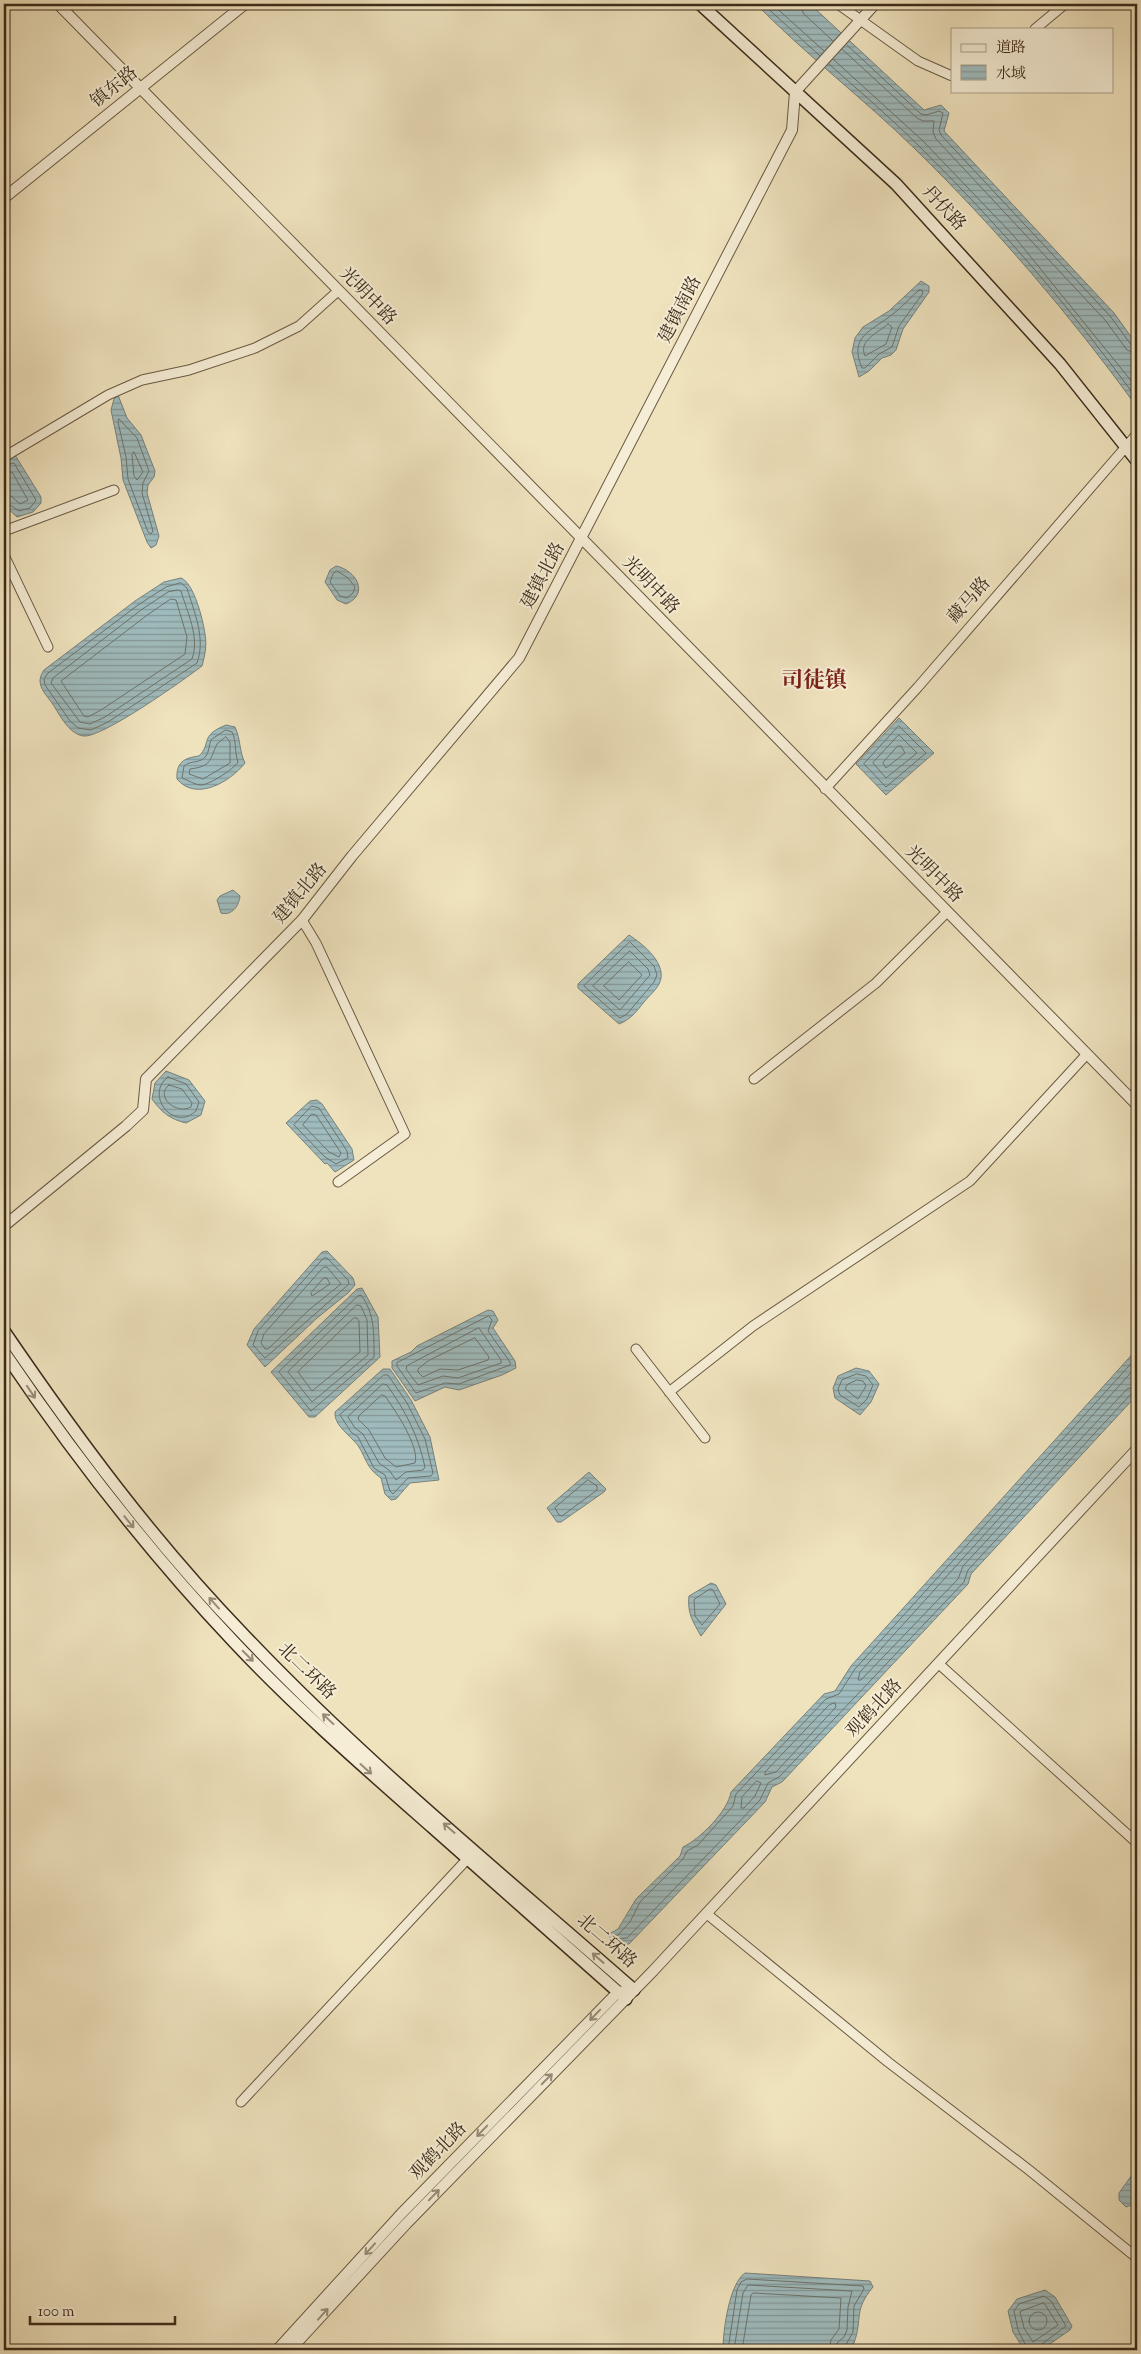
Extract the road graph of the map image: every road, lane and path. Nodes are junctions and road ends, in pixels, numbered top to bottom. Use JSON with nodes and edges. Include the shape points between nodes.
{"nodes":[{"id":1,"x":58,"y":4,"type":"edge"},
{"id":2,"x":245,"y":4,"type":"edge"},
{"id":3,"x":700,"y":4,"type":"edge"},
{"id":4,"x":838,"y":4,"type":"edge"},
{"id":5,"x":875,"y":4,"type":"edge"},
{"id":6,"x":1065,"y":4,"type":"edge"},
{"id":7,"x":860,"y":19,"type":"junction"},
{"id":8,"x":1036,"y":28,"type":"edge"},
{"id":9,"x":951,"y":76,"type":"edge"},
{"id":10,"x":141,"y":88,"type":"junction"},
{"id":11,"x":795,"y":92,"type":"junction"},
{"id":12,"x":4,"y":198,"type":"edge"},
{"id":13,"x":338,"y":291,"type":"junction"},
{"id":14,"x":1137,"y":434,"type":"edge"},
{"id":15,"x":1127,"y":446,"type":"junction"},
{"id":16,"x":4,"y":457,"type":"edge"},
{"id":17,"x":1137,"y":460,"type":"edge"},
{"id":18,"x":114,"y":490,"type":"dead end"},
{"id":19,"x":4,"y":531,"type":"edge"},
{"id":20,"x":582,"y":540,"type":"junction"},
{"id":21,"x":4,"y":555,"type":"edge"},
{"id":22,"x":48,"y":647,"type":"dead end"},
{"id":23,"x":825,"y":789,"type":"junction"},
{"id":24,"x":947,"y":912,"type":"junction"},
{"id":25,"x":302,"y":920,"type":"junction"},
{"id":26,"x":1087,"y":1054,"type":"junction"},
{"id":27,"x":754,"y":1079,"type":"dead end"},
{"id":28,"x":1137,"y":1105,"type":"edge"},
{"id":29,"x":338,"y":1182,"type":"dead end"},
{"id":30,"x":4,"y":1226,"type":"edge"},
{"id":31,"x":4,"y":1331,"type":"edge"},
{"id":32,"x":636,"y":1349,"type":"dead end"},
{"id":33,"x":4,"y":1352,"type":"edge"},
{"id":34,"x":668,"y":1392,"type":"junction"},
{"id":35,"x":705,"y":1438,"type":"dead end"},
{"id":36,"x":1137,"y":1449,"type":"edge"},
{"id":37,"x":939,"y":1664,"type":"junction"},
{"id":38,"x":1137,"y":1843,"type":"edge"},
{"id":39,"x":471,"y":1855,"type":"junction"},
{"id":40,"x":707,"y":1914,"type":"junction"},
{"id":41,"x":634,"y":1990,"type":"junction"},
{"id":42,"x":622,"y":1995,"type":"junction"},
{"id":43,"x":241,"y":2102,"type":"dead end"},
{"id":44,"x":1137,"y":2258,"type":"edge"},
{"id":45,"x":277,"y":2350,"type":"edge"},
{"id":46,"x":290,"y":2350,"type":"edge"}],
"edges":[{"from":1,"to":10,"type":"street","name":"光明中路"},
{"from":2,"to":10,"type":"street","name":"镇东路"},
{"from":3,"to":11,"type":"main road","name":"丹伏路"},
{"from":4,"to":7,"type":"street"},
{"from":5,"to":7,"type":"street"},
{"from":6,"to":8,"type":"street"},
{"from":7,"to":9,"type":"street","via":[[918,61]]},
{"from":7,"to":11,"type":"street"},
{"from":10,"to":12,"type":"street","name":"镇东路"},
{"from":10,"to":13,"type":"street","name":"光明中路"},
{"from":11,"to":15,"type":"main road","name":"丹伏路","via":[[902,191],[1060,364]]},
{"from":11,"to":20,"type":"street","name":"建镇南路","via":[[792,130]]},
{"from":13,"to":16,"type":"street","via":[[299,326],[255,348],[134,384],[108,395]]},
{"from":13,"to":20,"type":"street","name":"光明中路"},
{"from":14,"to":15,"type":"street","name":"藏马路"},
{"from":15,"to":17,"type":"main road","name":"丹伏路"},
{"from":15,"to":23,"type":"street","name":"藏马路"},
{"from":18,"to":19,"type":"street"},
{"from":20,"to":23,"type":"street","name":"光明中路"},
{"from":20,"to":25,"type":"street","name":"建镇北路","via":[[520,658]]},
{"from":21,"to":22,"type":"street"},
{"from":23,"to":24,"type":"street","name":"光明中路"},
{"from":24,"to":26,"type":"street","name":"光明中路"},
{"from":24,"to":27,"type":"street","via":[[876,983]]},
{"from":25,"to":29,"type":"street","via":[[316,943],[405,1134]]},
{"from":25,"to":30,"type":"street","name":"建镇北路","via":[[146,1079],[142,1110]]},
{"from":26,"to":28,"type":"street","name":"光明中路"},
{"from":26,"to":34,"type":"street","via":[[970,1181],[754,1326]]},
{"from":39,"to":31,"type":"main road","name":"北二环路","one_way":true,"via":[[242,1634],[168,1551],[113,1486]]},
{"from":32,"to":34,"type":"street"},
{"from":33,"to":39,"type":"main road","name":"北二环路","one_way":true,"via":[[106,1494],[235,1643],[301,1710]]},
{"from":34,"to":35,"type":"street"},
{"from":36,"to":37,"type":"street","name":"观鹤北路"},
{"from":37,"to":38,"type":"street"},
{"from":37,"to":40,"type":"street","name":"观鹤北路"},
{"from":41,"to":39,"type":"main road","name":"北二环路","one_way":true},
{"from":39,"to":42,"type":"main road","name":"北二环路"},
{"from":39,"to":43,"type":"street"},
{"from":40,"to":41,"type":"street","name":"观鹤北路"},
{"from":40,"to":44,"type":"street"},
{"from":41,"to":42,"type":"street"},
{"from":42,"to":45,"type":"street","name":"观鹤北路","one_way":true,"via":[[401,2214]]},
{"from":46,"to":42,"type":"street","name":"观鹤北路","one_way":true}]}
